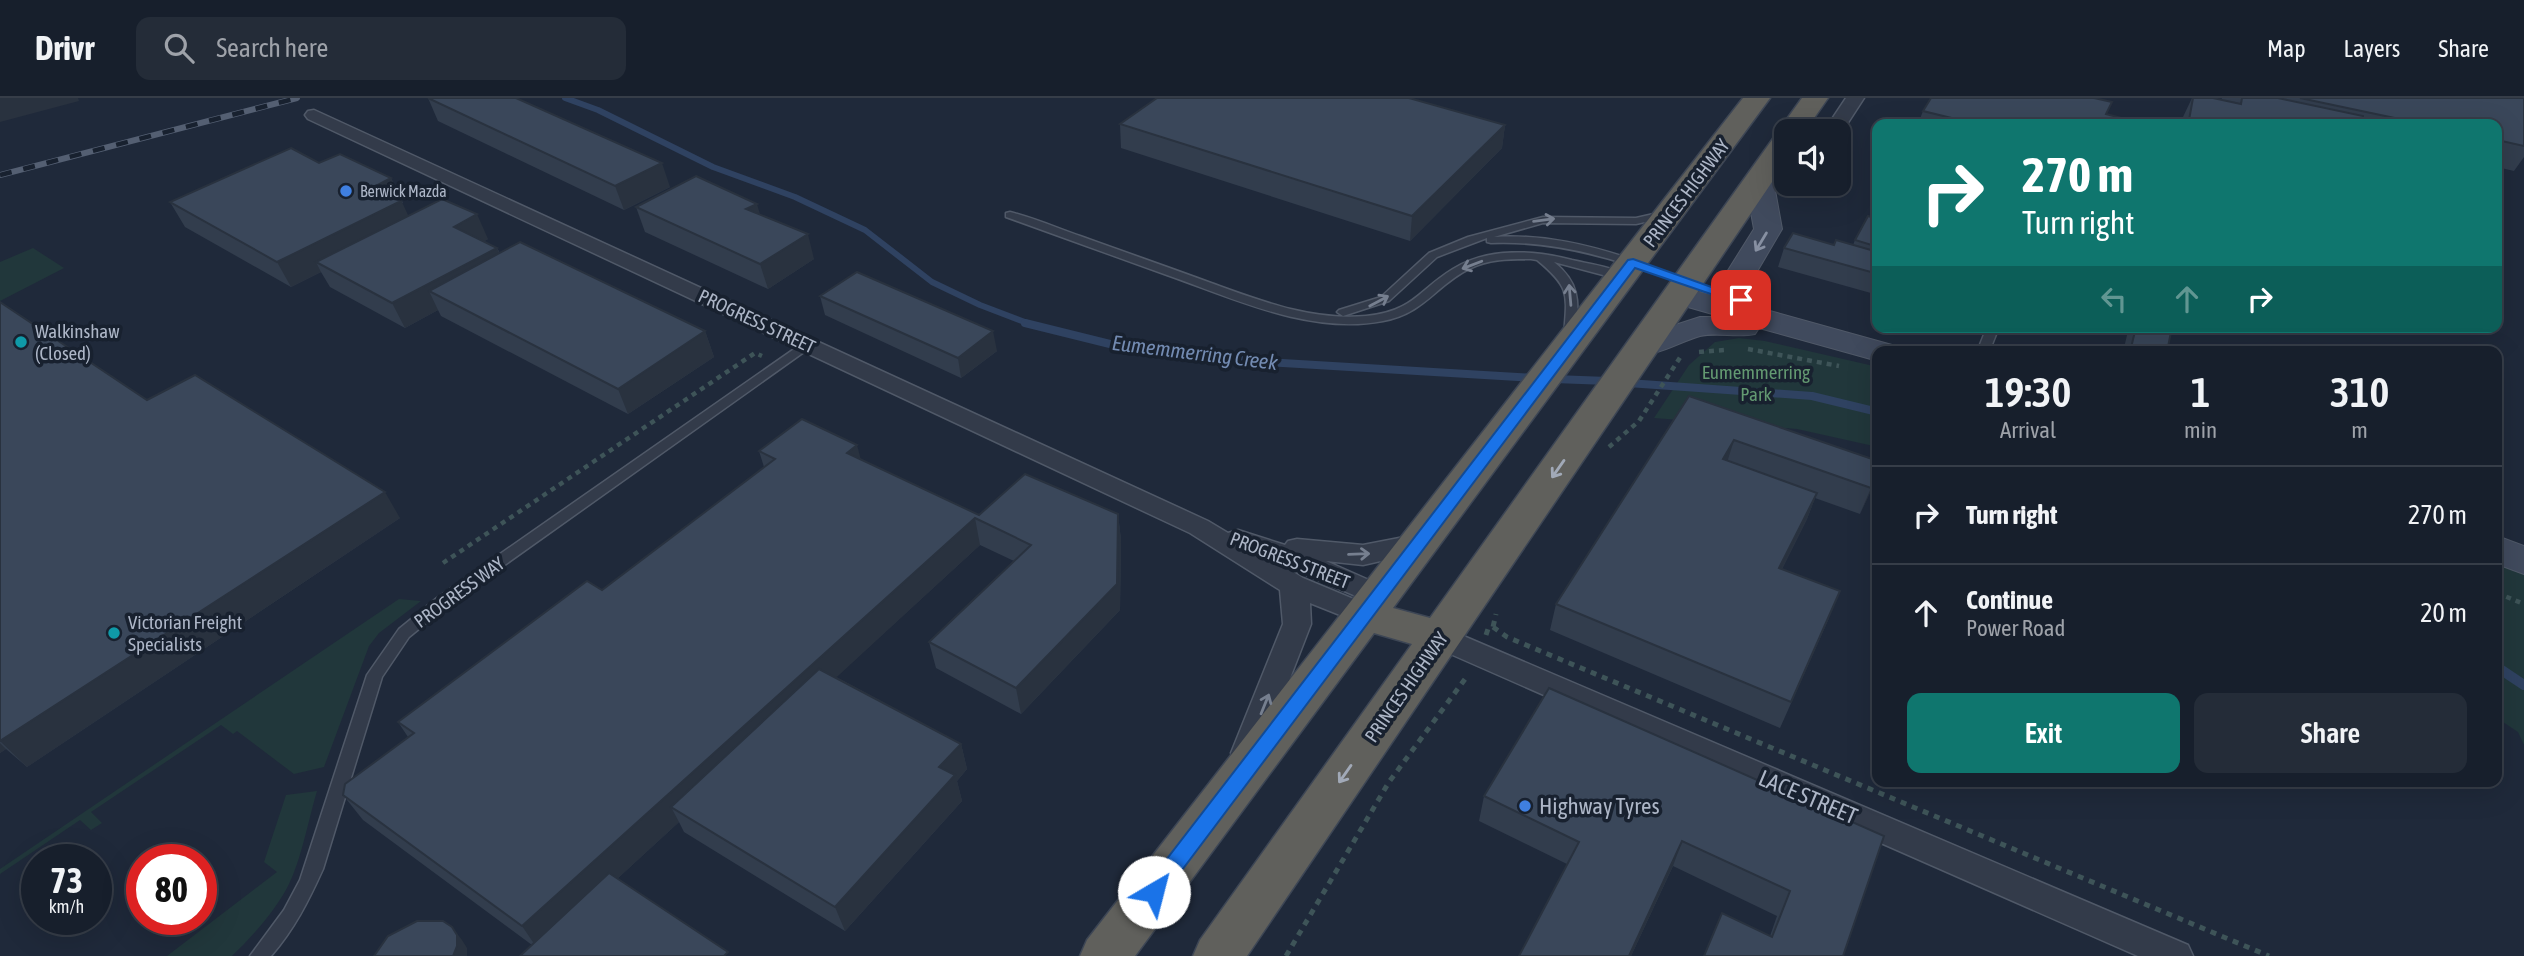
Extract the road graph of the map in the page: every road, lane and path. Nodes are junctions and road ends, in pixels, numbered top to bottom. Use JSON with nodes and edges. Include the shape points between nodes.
{"nodes":[{"id":1,"x":1757,"y":98,"type":"edge"},
{"id":2,"x":1815,"y":98,"type":"edge"},
{"id":3,"x":1855,"y":98,"type":"edge"},
{"id":4,"x":314,"y":115,"type":"dead end"},
{"id":5,"x":1800,"y":119,"type":"edge"},
{"id":6,"x":1841,"y":119,"type":"edge"},
{"id":7,"x":1769,"y":176,"type":"edge"},
{"id":8,"x":1671,"y":214,"type":"junction"},
{"id":9,"x":1010,"y":215,"type":"dead end"},
{"id":10,"x":1455,"y":244,"type":"junction"},
{"id":11,"x":1539,"y":257,"type":"junction"},
{"id":12,"x":1628,"y":270,"type":"junction"},
{"id":13,"x":1683,"y":288,"type":"junction"},
{"id":14,"x":1741,"y":300,"type":"junction"},
{"id":15,"x":1265,"y":306,"type":"junction"},
{"id":16,"x":807,"y":344,"type":"junction"},
{"id":17,"x":1833,"y":346,"type":"junction"},
{"id":18,"x":1730,"y":349,"type":"dead end"},
{"id":19,"x":1739,"y":349,"type":"dead end"},
{"id":20,"x":1567,"y":350,"type":"junction"},
{"id":21,"x":1872,"y":351,"type":"edge"},
{"id":22,"x":1639,"y":352,"type":"junction"},
{"id":23,"x":1692,"y":352,"type":"dead end"},
{"id":24,"x":1682,"y":355,"type":"dead end"},
{"id":25,"x":778,"y":363,"type":"junction"},
{"id":26,"x":1604,"y":453,"type":"dead end"},
{"id":27,"x":1199,"y":527,"type":"junction"},
{"id":28,"x":1243,"y":540,"type":"junction"},
{"id":29,"x":1420,"y":543,"type":"junction"},
{"id":30,"x":2502,"y":551,"type":"edge"},
{"id":31,"x":2524,"y":561,"type":"edge"},
{"id":32,"x":443,"y":562,"type":"dead end"},
{"id":33,"x":1293,"y":585,"type":"junction"},
{"id":34,"x":2502,"y":595,"type":"edge"},
{"id":35,"x":2524,"y":604,"type":"edge"},
{"id":36,"x":1372,"y":606,"type":"junction"},
{"id":37,"x":1500,"y":608,"type":"dead end"},
{"id":38,"x":1493,"y":627,"type":"junction"},
{"id":39,"x":1459,"y":646,"type":"junction"},
{"id":40,"x":1231,"y":790,"type":"junction"},
{"id":41,"x":259,"y":956,"type":"edge"},
{"id":42,"x":1105,"y":956,"type":"edge"},
{"id":43,"x":1218,"y":956,"type":"edge"},
{"id":44,"x":1286,"y":956,"type":"edge"},
{"id":45,"x":2176,"y":956,"type":"edge"},
{"id":46,"x":2269,"y":956,"type":"edge"}],
"edges":[{"from":1,"to":8,"type":"highway","name":"PRINCES HIGHWAY"},
{"from":2,"to":5,"type":"highway"},
{"from":3,"to":6,"type":"street"},
{"from":4,"to":16,"type":"street","name":"PROGRESS STREET"},
{"from":7,"to":13,"type":"highway","name":"PRINCES HIGHWAY"},
{"from":7,"to":14,"type":"main road","one_way":true,"via":[[1768,229],[1737,280]]},
{"from":10,"to":8,"type":"lane","one_way":true,"via":[[1543,220],[1636,221]]},
{"from":8,"to":12,"type":"highway","name":"PRINCES HIGHWAY"},
{"from":9,"to":15,"type":"lane"},
{"from":10,"to":12,"type":"lane","via":[[1554,241],[1590,248]]},
{"from":15,"to":10,"type":"lane","one_way":true,"via":[[1320,314],[1368,307],[1392,293],[1433,255]]},
{"from":11,"to":12,"type":"lane"},
{"from":11,"to":15,"type":"lane","one_way":true,"via":[[1507,256],[1475,263],[1414,306],[1383,317],[1317,317]]},
{"from":20,"to":11,"type":"lane","one_way":true,"via":[[1570,285]]},
{"from":12,"to":13,"type":"highway"},
{"from":12,"to":20,"type":"highway","name":"PRINCES HIGHWAY"},
{"from":13,"to":14,"type":"main road"},
{"from":13,"to":17,"type":"main road"},
{"from":13,"to":22,"type":"highway","name":"PRINCES HIGHWAY"},
{"from":14,"to":17,"type":"main road"},
{"from":16,"to":25,"type":"lane","name":"PROGRESS WAY"},
{"from":16,"to":27,"type":"street","name":"PROGRESS STREET"},
{"from":17,"to":19,"type":"path","via":[[1770,352]]},
{"from":17,"to":21,"type":"main road"},
{"from":17,"to":22,"type":"main road","via":[[1709,325],[1679,332]]},
{"from":18,"to":23,"type":"path"},
{"from":20,"to":29,"type":"highway","name":"PRINCES HIGHWAY"},
{"from":22,"to":39,"type":"highway","name":"PRINCES HIGHWAY","one_way":true,"via":[[1597,413]]},
{"from":24,"to":26,"type":"path","via":[[1639,421]]},
{"from":25,"to":32,"type":"path","via":[[755,353]]},
{"from":25,"to":41,"type":"lane","name":"PROGRESS WAY","via":[[404,633],[375,675],[303,896],[292,917]]},
{"from":27,"to":28,"type":"street","name":"PROGRESS STREET"},
{"from":27,"to":33,"type":"street","name":"PROGRESS STREET"},
{"from":28,"to":29,"type":"street","one_way":true,"via":[[1363,555]]},
{"from":28,"to":36,"type":"street","name":"PROGRESS STREET","via":[[1305,562]]},
{"from":29,"to":36,"type":"highway","name":"PRINCES HIGHWAY"},
{"from":30,"to":31,"type":"main road"},
{"from":33,"to":36,"type":"street","name":"PROGRESS STREET"},
{"from":40,"to":33,"type":"street","one_way":true,"via":[[1291,644],[1297,617]]},
{"from":34,"to":35,"type":"path"},
{"from":36,"to":39,"type":"highway"},
{"from":36,"to":40,"type":"highway","name":"PRINCES HIGHWAY"},
{"from":37,"to":38,"type":"path"},
{"from":38,"to":39,"type":"path"},
{"from":38,"to":46,"type":"path","via":[[1507,637]]},
{"from":39,"to":43,"type":"highway","name":"PRINCES HIGHWAY","one_way":true},
{"from":39,"to":44,"type":"path","via":[[1457,693],[1389,782]]},
{"from":39,"to":45,"type":"street","name":"LACE STREET"},
{"from":40,"to":42,"type":"highway","name":"PRINCES HIGHWAY"}]}
